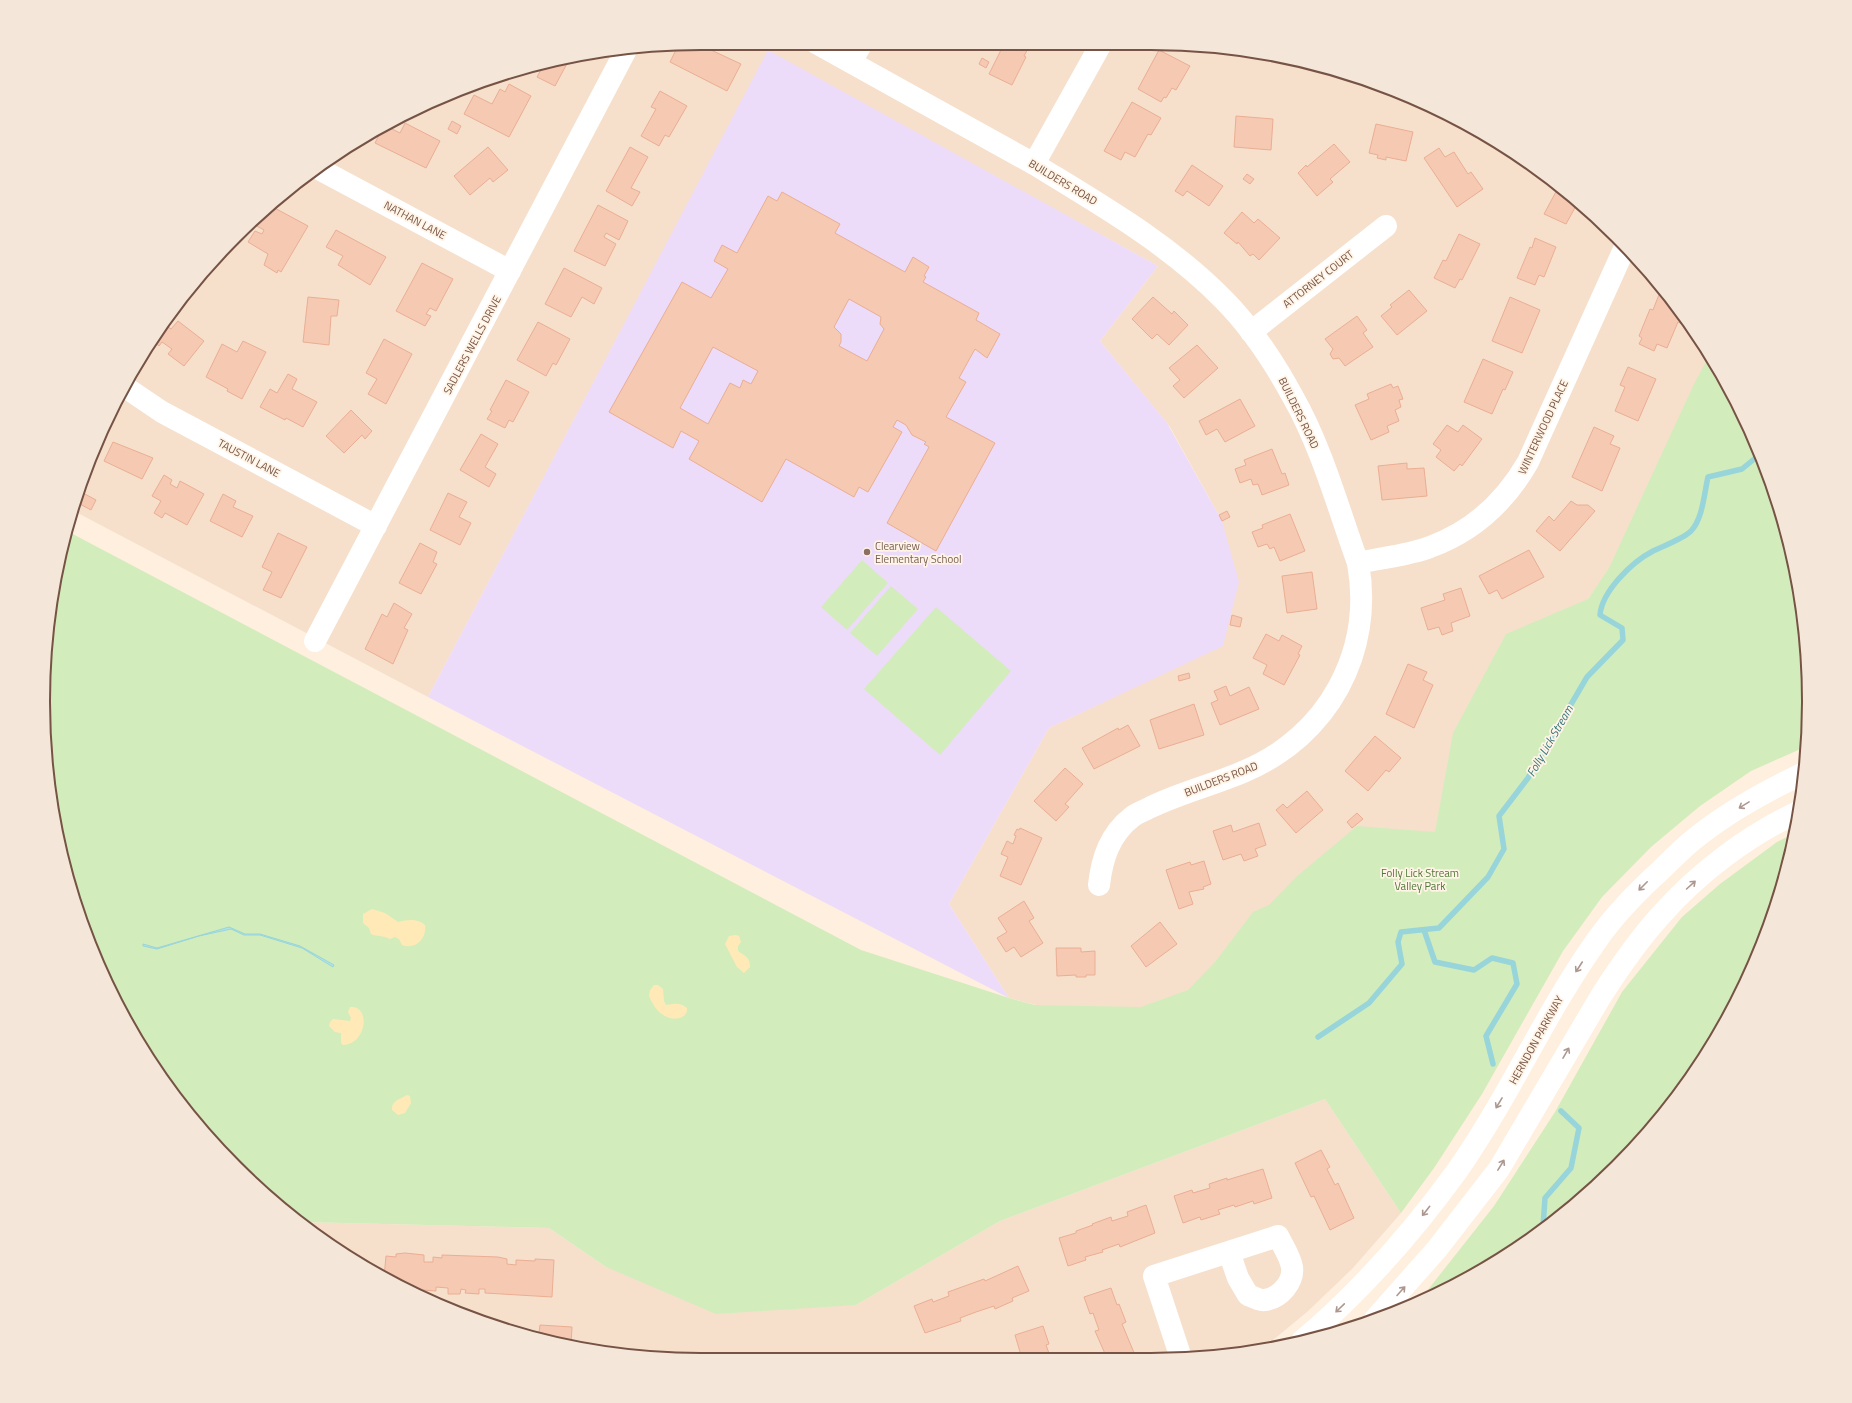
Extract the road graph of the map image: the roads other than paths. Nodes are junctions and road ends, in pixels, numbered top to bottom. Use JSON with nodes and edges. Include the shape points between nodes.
{"nodes":[{"id":1,"x":829,"y":50,"type":"edge"},
{"id":2,"x":858,"y":50,"type":"edge"},
{"id":3,"x":1098,"y":50,"type":"edge"},
{"id":4,"x":623,"y":55,"type":"edge"},
{"id":5,"x":851,"y":62,"type":"junction"},
{"id":6,"x":1034,"y":164,"type":"junction"},
{"id":7,"x":323,"y":172,"type":"edge"},
{"id":8,"x":1386,"y":226,"type":"dead end"},
{"id":9,"x":1622,"y":253,"type":"edge"},
{"id":10,"x":510,"y":271,"type":"junction"},
{"id":11,"x":1251,"y":332,"type":"junction"},
{"id":12,"x":130,"y":389,"type":"edge"},
{"id":13,"x":376,"y":526,"type":"junction"},
{"id":14,"x":1358,"y":563,"type":"junction"},
{"id":15,"x":315,"y":641,"type":"dead end"},
{"id":16,"x":1797,"y":776,"type":"edge"},
{"id":17,"x":1791,"y":815,"type":"edge"},
{"id":18,"x":1099,"y":885,"type":"dead end"},
{"id":19,"x":1601,"y":935,"type":"junction"},
{"id":20,"x":1628,"y":956,"type":"junction"},
{"id":21,"x":1229,"y":1252,"type":"dead end"},
{"id":22,"x":1384,"y":1309,"type":"edge"},
{"id":23,"x":1311,"y":1333,"type":"edge"},
{"id":24,"x":1179,"y":1352,"type":"edge"}],
"edges":[{"from":1,"to":5,"type":"street","name":"BUILDERS ROAD"},
{"from":2,"to":5,"type":"street"},
{"from":3,"to":6,"type":"street"},
{"from":4,"to":10,"type":"street","name":"SADLERS WELLS DRIVE"},
{"from":5,"to":6,"type":"street","name":"BUILDERS ROAD"},
{"from":6,"to":11,"type":"street","name":"BUILDERS ROAD","via":[[1138,229],[1190,268],[1223,299]]},
{"from":7,"to":10,"type":"street","name":"NATHAN LANE"},
{"from":8,"to":11,"type":"street","name":"ATTORNEY COURT"},
{"from":9,"to":14,"type":"street","name":"WINTERWOOD PLACE","via":[[1528,462],[1500,503],[1457,536],[1429,548]]},
{"from":10,"to":13,"type":"street","name":"SADLERS WELLS DRIVE"},
{"from":11,"to":14,"type":"street","name":"BUILDERS ROAD","via":[[1294,398],[1314,440]]},
{"from":12,"to":13,"type":"street","name":"TAUSTIN LANE","via":[[162,412]]},
{"from":13,"to":15,"type":"street","name":"SADLERS WELLS DRIVE"},
{"from":14,"to":18,"type":"street","name":"BUILDERS ROAD","via":[[1361,603],[1358,633],[1351,661],[1327,708],[1294,743],[1267,761],[1163,801],[1133,816],[1118,831],[1107,848],[1101,866]]},
{"from":16,"to":19,"type":"street","name":"HERNDON PARKWAY","one_way":true,"via":[[1719,820],[1693,840],[1642,887]]},
{"from":20,"to":17,"type":"street","one_way":true,"via":[[1660,915],[1719,861],[1767,828]]},
{"from":19,"to":20,"type":"street"},
{"from":19,"to":23,"type":"street","name":"HERNDON PARKWAY","one_way":true,"via":[[1562,994],[1495,1111],[1453,1175],[1395,1249],[1350,1298]]},
{"from":22,"to":20,"type":"street","one_way":true,"via":[[1437,1249],[1499,1169],[1597,1002]]},
{"from":21,"to":24,"type":"street","via":[[1154,1276]]}]}
